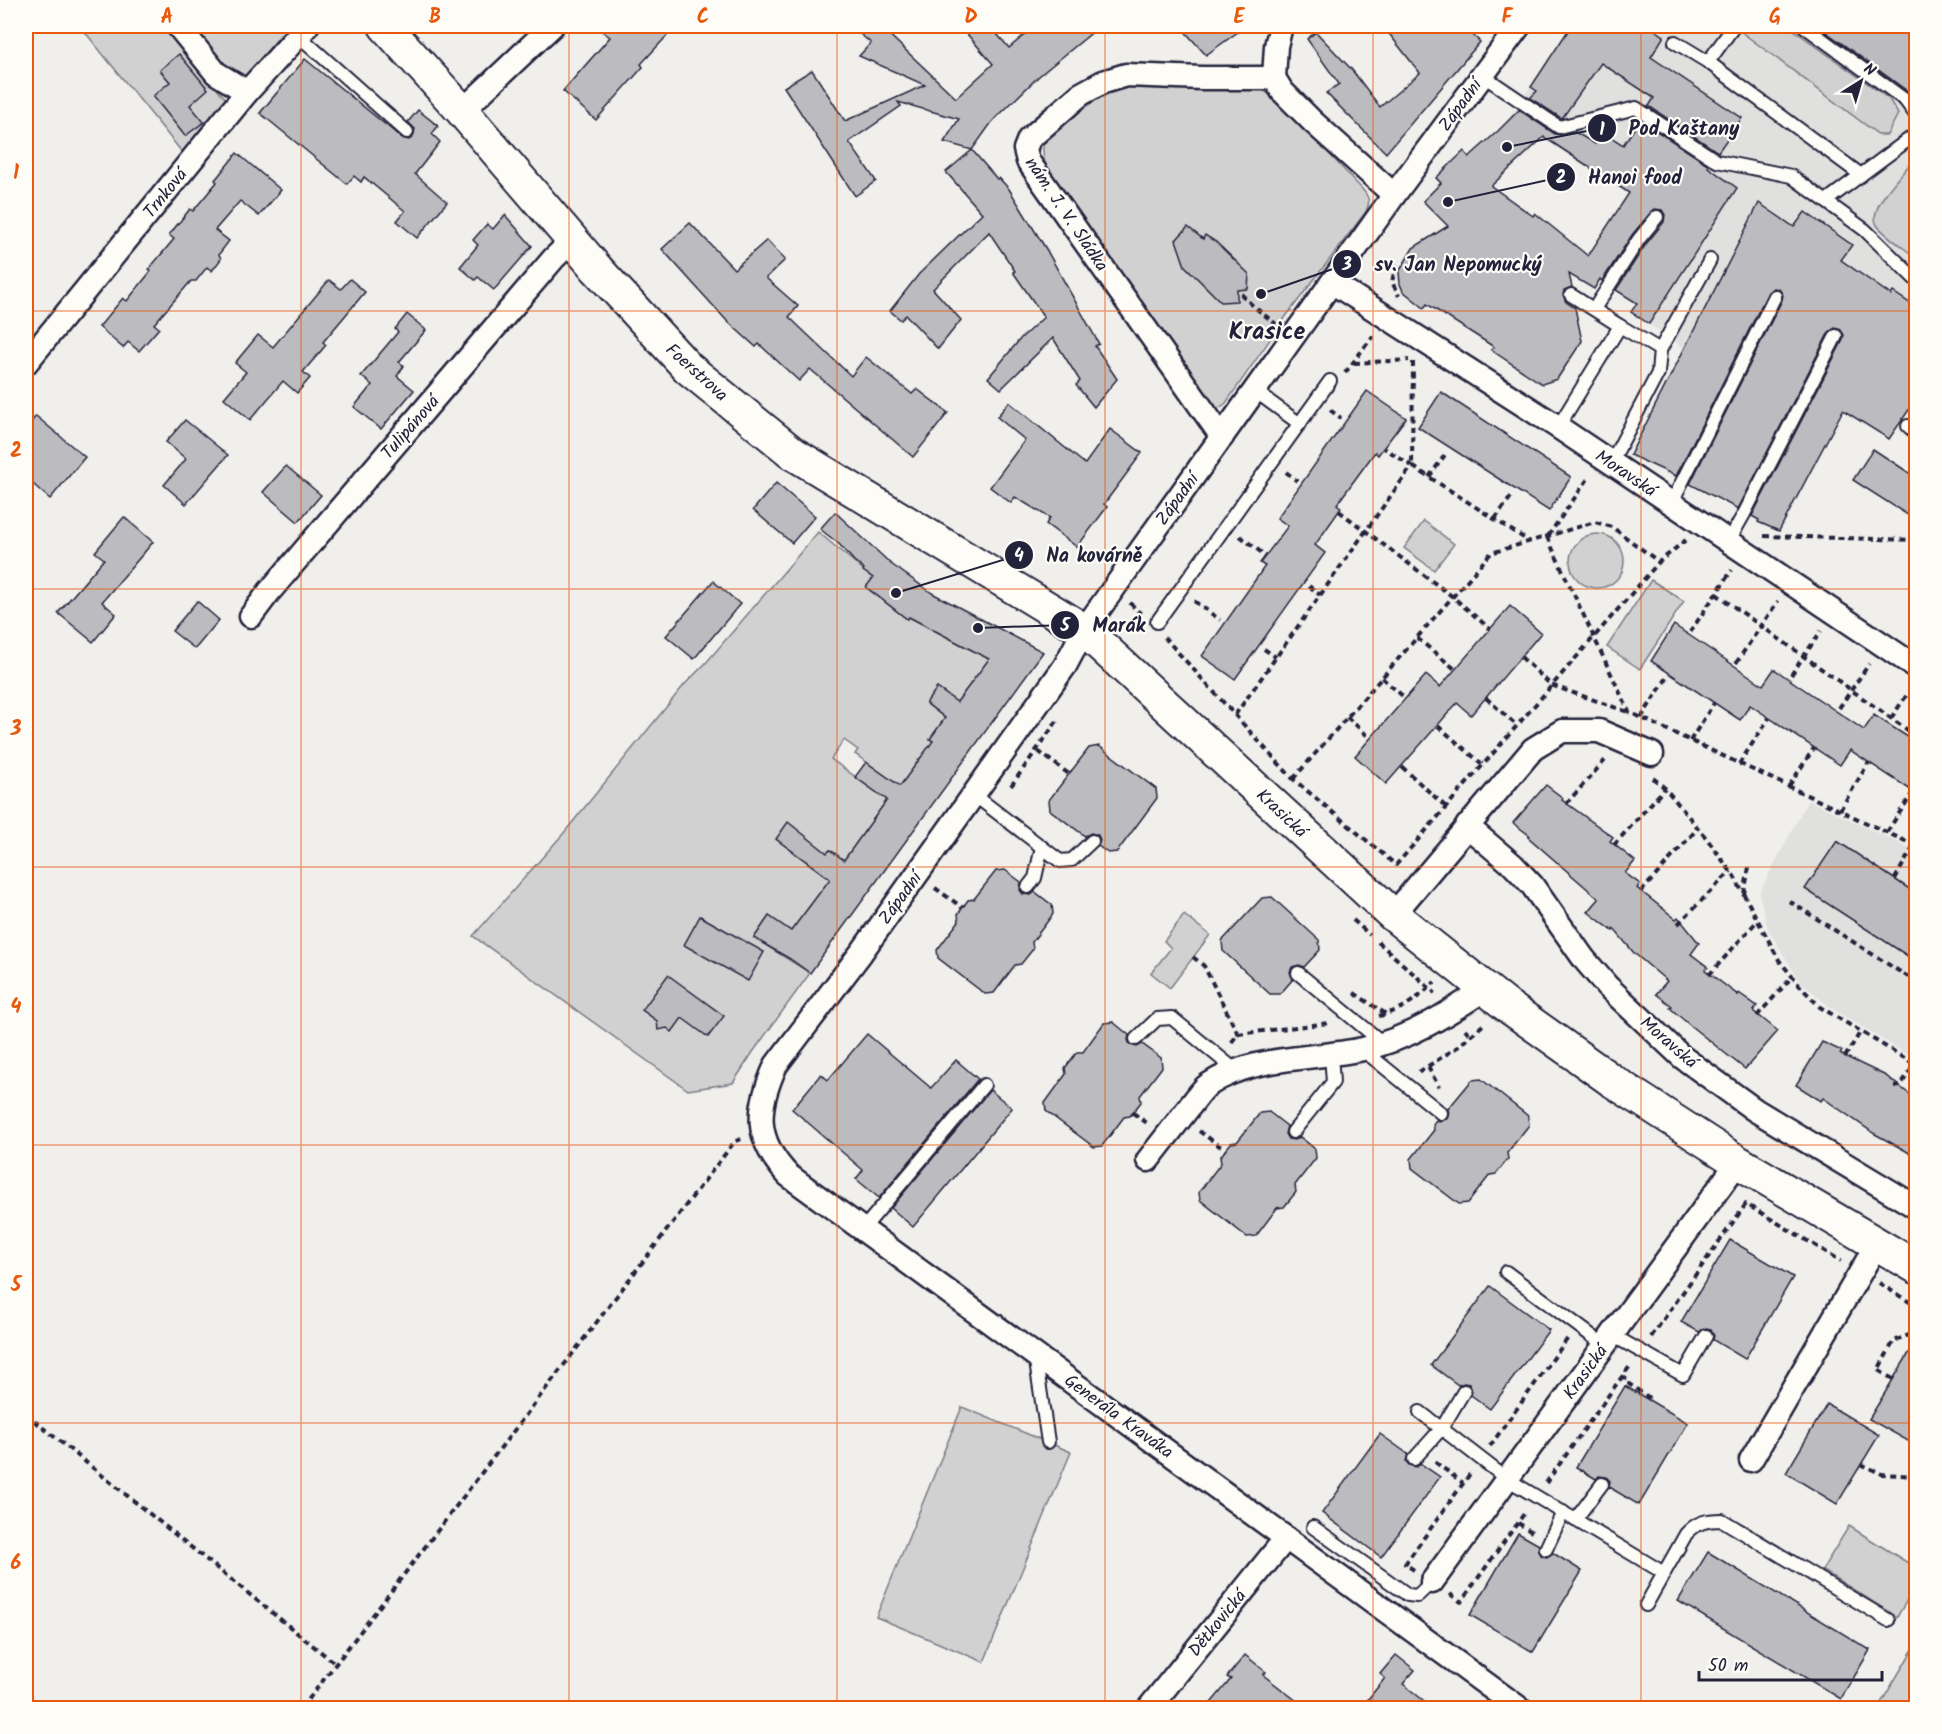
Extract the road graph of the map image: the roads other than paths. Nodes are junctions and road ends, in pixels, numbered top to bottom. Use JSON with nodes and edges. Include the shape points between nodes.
{"nodes":[{"id":1,"x":177,"y":26,"type":"edge"},
{"id":2,"x":385,"y":26,"type":"edge"},
{"id":3,"x":552,"y":26,"type":"edge"},
{"id":4,"x":1281,"y":26,"type":"edge"},
{"id":5,"x":1519,"y":26,"type":"edge"},
{"id":6,"x":1734,"y":26,"type":"edge"},
{"id":7,"x":1804,"y":26,"type":"edge"},
{"id":8,"x":303,"y":30,"type":"edge"},
{"id":9,"x":1675,"y":42,"type":"dead end"},
{"id":10,"x":1708,"y":62,"type":"junction"},
{"id":11,"x":1482,"y":75,"type":"junction"},
{"id":12,"x":1274,"y":78,"type":"junction"},
{"id":13,"x":247,"y":92,"type":"junction"},
{"id":14,"x":462,"y":111,"type":"junction"},
{"id":15,"x":1917,"y":115,"type":"edge"},
{"id":16,"x":407,"y":132,"type":"dead end"},
{"id":17,"x":1917,"y":134,"type":"edge"},
{"id":18,"x":1861,"y":175,"type":"junction"},
{"id":19,"x":1394,"y":195,"type":"junction"},
{"id":20,"x":1826,"y":201,"type":"junction"},
{"id":21,"x":1657,"y":217,"type":"dead end"},
{"id":22,"x":573,"y":240,"type":"junction"},
{"id":23,"x":1710,"y":260,"type":"dead end"},
{"id":24,"x":1917,"y":280,"type":"edge"},
{"id":25,"x":1333,"y":283,"type":"junction"},
{"id":26,"x":1571,"y":295,"type":"dead end"},
{"id":27,"x":1775,"y":296,"type":"dead end"},
{"id":28,"x":1594,"y":309,"type":"junction"},
{"id":29,"x":1620,"y":326,"type":"junction"},
{"id":30,"x":1836,"y":336,"type":"dead end"},
{"id":31,"x":1660,"y":350,"type":"junction"},
{"id":32,"x":26,"y":363,"type":"edge"},
{"id":33,"x":1330,"y":381,"type":"dead end"},
{"id":34,"x":1255,"y":391,"type":"junction"},
{"id":35,"x":1300,"y":424,"type":"junction"},
{"id":36,"x":1558,"y":427,"type":"junction"},
{"id":37,"x":1221,"y":437,"type":"junction"},
{"id":38,"x":1603,"y":466,"type":"junction"},
{"id":39,"x":1671,"y":504,"type":"junction"},
{"id":40,"x":1736,"y":547,"type":"junction"},
{"id":41,"x":251,"y":616,"type":"dead end"},
{"id":42,"x":1158,"y":626,"type":"road end"},
{"id":43,"x":1084,"y":630,"type":"junction"},
{"id":44,"x":1916,"y":675,"type":"edge"},
{"id":45,"x":1650,"y":764,"type":"road end"},
{"id":46,"x":974,"y":794,"type":"junction"},
{"id":47,"x":1467,"y":826,"type":"junction"},
{"id":48,"x":1092,"y":841,"type":"dead end"},
{"id":49,"x":1042,"y":847,"type":"junction"},
{"id":50,"x":1028,"y":887,"type":"dead end"},
{"id":51,"x":1393,"y":915,"type":"junction"},
{"id":52,"x":1298,"y":973,"type":"dead end"},
{"id":53,"x":1495,"y":997,"type":"junction"},
{"id":54,"x":1136,"y":1040,"type":"dead end"},
{"id":55,"x":1384,"y":1044,"type":"junction"},
{"id":56,"x":1362,"y":1049,"type":"junction"},
{"id":57,"x":1331,"y":1055,"type":"junction"},
{"id":58,"x":1235,"y":1070,"type":"junction"},
{"id":59,"x":984,"y":1085,"type":"dead end"},
{"id":60,"x":764,"y":1097,"type":"joint"},
{"id":61,"x":1441,"y":1113,"type":"dead end"},
{"id":62,"x":1293,"y":1132,"type":"dead end"},
{"id":63,"x":1148,"y":1160,"type":"dead end"},
{"id":64,"x":1738,"y":1162,"type":"junction"},
{"id":65,"x":1917,"y":1207,"type":"edge"},
{"id":66,"x":863,"y":1229,"type":"junction"},
{"id":67,"x":1876,"y":1244,"type":"junction"},
{"id":68,"x":1917,"y":1267,"type":"edge"},
{"id":69,"x":1506,"y":1272,"type":"dead end"},
{"id":70,"x":1706,"y":1336,"type":"dead end"},
{"id":71,"x":1608,"y":1340,"type":"junction"},
{"id":72,"x":1035,"y":1354,"type":"junction"},
{"id":73,"x":1464,"y":1391,"type":"dead end"},
{"id":74,"x":1420,"y":1412,"type":"dead end"},
{"id":75,"x":1442,"y":1428,"type":"junction"},
{"id":76,"x":1048,"y":1442,"type":"dead end"},
{"id":77,"x":1420,"y":1457,"type":"road end"},
{"id":78,"x":1751,"y":1460,"type":"dead end"},
{"id":79,"x":1507,"y":1479,"type":"junction"},
{"id":80,"x":1602,"y":1484,"type":"dead end"},
{"id":81,"x":1563,"y":1512,"type":"junction"},
{"id":82,"x":1575,"y":1520,"type":"junction"},
{"id":83,"x":1313,"y":1527,"type":"dead end"},
{"id":84,"x":1286,"y":1538,"type":"junction"},
{"id":85,"x":1546,"y":1549,"type":"dead end"},
{"id":86,"x":1664,"y":1573,"type":"junction"},
{"id":87,"x":1432,"y":1582,"type":"joint"},
{"id":88,"x":1646,"y":1605,"type":"dead end"},
{"id":89,"x":1888,"y":1620,"type":"dead end"},
{"id":90,"x":1149,"y":1708,"type":"edge"},
{"id":91,"x":1519,"y":1708,"type":"edge"}],
"edges":[{"from":1,"to":13,"type":"street","via":[[216,73]]},
{"from":2,"to":14,"type":"street","name":"Foerstrova"},
{"from":3,"to":14,"type":"street"},
{"from":4,"to":12,"type":"street"},
{"from":5,"to":11,"type":"street","name":"Západní"},
{"from":6,"to":10,"type":"lane"},
{"from":7,"to":15,"type":"lane","via":[[1905,100]]},
{"from":8,"to":13,"type":"street","name":"Trnková"},
{"from":8,"to":16,"type":"lane"},
{"from":9,"to":10,"type":"lane"},
{"from":10,"to":18,"type":"lane"},
{"from":11,"to":19,"type":"street","name":"Západní"},
{"from":11,"to":20,"type":"lane","via":[[1559,127],[1636,108],[1717,161],[1791,176]]},
{"from":12,"to":19,"type":"street","via":[[1313,122]]},
{"from":12,"to":37,"type":"street","name":"nám. J. V. Sládka","via":[[1126,75],[1081,94],[1029,139],[1025,149],[1028,161]]},
{"from":13,"to":32,"type":"street","name":"Trnková"},
{"from":14,"to":22,"type":"street","name":"Foerstrova"},
{"from":17,"to":18,"type":"lane"},
{"from":18,"to":20,"type":"lane"},
{"from":19,"to":25,"type":"street","name":"Západní"},
{"from":20,"to":24,"type":"lane","via":[[1865,230]]},
{"from":21,"to":28,"type":"lane"},
{"from":22,"to":41,"type":"street","name":"Tulipánová","via":[[347,499]]},
{"from":22,"to":43,"type":"street","name":"Foerstrova","via":[[688,368],[794,454]]},
{"from":23,"to":31,"type":"lane"},
{"from":25,"to":34,"type":"street","name":"Západní"},
{"from":25,"to":36,"type":"street","name":"Moravská"},
{"from":26,"to":28,"type":"lane"},
{"from":27,"to":39,"type":"lane"},
{"from":28,"to":29,"type":"lane"},
{"from":29,"to":31,"type":"lane"},
{"from":29,"to":36,"type":"lane"},
{"from":30,"to":40,"type":"lane","via":[[1744,514]]},
{"from":31,"to":38,"type":"lane","via":[[1658,373]]},
{"from":33,"to":35,"type":"lane"},
{"from":34,"to":35,"type":"lane"},
{"from":34,"to":37,"type":"street","name":"Západní"},
{"from":35,"to":42,"type":"lane"},
{"from":36,"to":38,"type":"street","name":"Moravská"},
{"from":37,"to":43,"type":"street","name":"Západní"},
{"from":38,"to":39,"type":"street","name":"Moravská"},
{"from":39,"to":40,"type":"street","name":"Moravská"},
{"from":40,"to":44,"type":"street","name":"Moravská"},
{"from":43,"to":46,"type":"street","name":"Západní","via":[[1065,666]]},
{"from":43,"to":51,"type":"street","name":"Krasická"},
{"from":45,"to":47,"type":"street","via":[[1599,731],[1562,731],[1533,748]]},
{"from":46,"to":49,"type":"lane"},
{"from":46,"to":60,"type":"street","name":"Západní","via":[[776,1065]]},
{"from":47,"to":51,"type":"street"},
{"from":47,"to":65,"type":"street","name":"Moravská","via":[[1532,885],[1607,986],[1691,1063],[1755,1110]]},
{"from":48,"to":49,"type":"lane","via":[[1072,860],[1060,861]]},
{"from":49,"to":50,"type":"lane","via":[[1035,878]]},
{"from":51,"to":53,"type":"street","name":"Krasická"},
{"from":52,"to":55,"type":"lane"},
{"from":53,"to":55,"type":"street","via":[[1451,1012],[1417,1032]]},
{"from":53,"to":64,"type":"street","name":"Krasická","via":[[1611,1080]]},
{"from":54,"to":58,"type":"lane","via":[[1157,1019],[1172,1018]]},
{"from":55,"to":56,"type":"street"},
{"from":56,"to":57,"type":"street"},
{"from":56,"to":61,"type":"lane"},
{"from":57,"to":58,"type":"street"},
{"from":57,"to":62,"type":"lane","via":[[1333,1083]]},
{"from":58,"to":63,"type":"street","via":[[1206,1086]]},
{"from":59,"to":66,"type":"lane"},
{"from":60,"to":66,"type":"street","name":"Generála Kraváka","via":[[761,1123],[774,1161]]},
{"from":64,"to":67,"type":"street","name":"Krasická"},
{"from":64,"to":71,"type":"street","name":"Krasická"},
{"from":66,"to":72,"type":"street","name":"Generála Kraváka"},
{"from":67,"to":68,"type":"street","name":"Krasická"},
{"from":67,"to":78,"type":"street"},
{"from":69,"to":71,"type":"lane"},
{"from":70,"to":71,"type":"lane","via":[[1683,1375]]},
{"from":71,"to":79,"type":"street","name":"Krasická"},
{"from":72,"to":76,"type":"lane"},
{"from":72,"to":84,"type":"street","name":"Generála Kraváka"},
{"from":73,"to":75,"type":"lane"},
{"from":74,"to":75,"type":"lane"},
{"from":75,"to":77,"type":"lane"},
{"from":75,"to":79,"type":"lane"},
{"from":79,"to":81,"type":"lane"},
{"from":79,"to":87,"type":"street","name":"Krasická"},
{"from":80,"to":82,"type":"lane"},
{"from":81,"to":82,"type":"lane"},
{"from":81,"to":85,"type":"lane"},
{"from":82,"to":86,"type":"lane"},
{"from":83,"to":87,"type":"lane","via":[[1408,1595],[1417,1596]]},
{"from":84,"to":90,"type":"street","name":"Dětkovická"},
{"from":84,"to":91,"type":"street","name":"Generála Kraváka"},
{"from":86,"to":88,"type":"lane"},
{"from":86,"to":89,"type":"lane","via":[[1694,1526],[1706,1520],[1722,1520]]}]}
